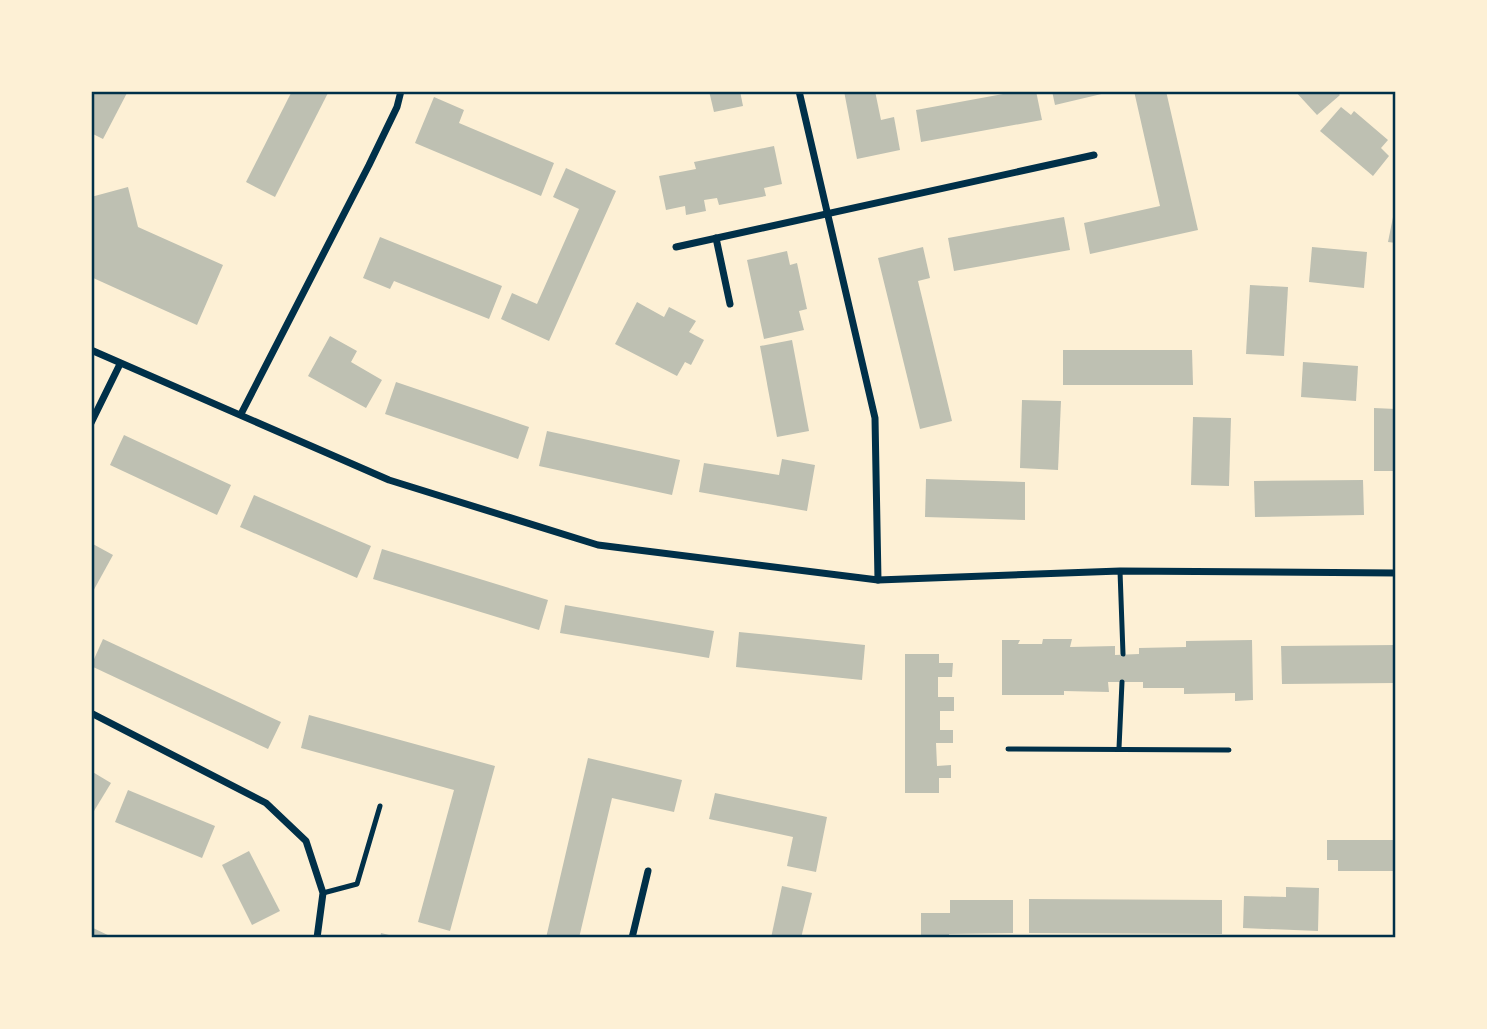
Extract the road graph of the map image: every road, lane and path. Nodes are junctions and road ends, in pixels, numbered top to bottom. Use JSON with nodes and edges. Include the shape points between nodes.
{"nodes":[{"id":1,"x":401,"y":91,"type":"edge"},
{"id":2,"x":799,"y":91,"type":"edge"},
{"id":3,"x":1094,"y":155,"type":"dead end"},
{"id":4,"x":826,"y":213,"type":"junction"},
{"id":5,"x":716,"y":238,"type":"junction"},
{"id":6,"x":677,"y":247,"type":"dead end"},
{"id":7,"x":730,"y":304,"type":"dead end"},
{"id":8,"x":91,"y":350,"type":"edge"},
{"id":9,"x":120,"y":364,"type":"junction"},
{"id":10,"x":241,"y":414,"type":"junction"},
{"id":11,"x":91,"y":423,"type":"edge"},
{"id":12,"x":1120,"y":571,"type":"junction"},
{"id":13,"x":1396,"y":573,"type":"edge"},
{"id":14,"x":877,"y":580,"type":"junction"},
{"id":15,"x":1123,"y":654,"type":"dead end"},
{"id":16,"x":1122,"y":682,"type":"dead end"},
{"id":17,"x":91,"y":713,"type":"edge"},
{"id":18,"x":1119,"y":748,"type":"junction"},
{"id":19,"x":1008,"y":749,"type":"dead end"},
{"id":20,"x":1229,"y":750,"type":"dead end"},
{"id":21,"x":380,"y":806,"type":"dead end"},
{"id":22,"x":648,"y":872,"type":"dead end"},
{"id":23,"x":323,"y":892,"type":"junction"},
{"id":24,"x":317,"y":938,"type":"edge"},
{"id":25,"x":632,"y":938,"type":"edge"}],
"edges":[{"from":1,"to":10,"type":"street","via":[[369,165]]},
{"from":2,"to":4,"type":"street"},
{"from":3,"to":4,"type":"street"},
{"from":4,"to":5,"type":"street"},
{"from":4,"to":14,"type":"street","via":[[875,418]]},
{"from":5,"to":6,"type":"street"},
{"from":5,"to":7,"type":"street"},
{"from":8,"to":9,"type":"street"},
{"from":9,"to":10,"type":"street"},
{"from":9,"to":11,"type":"street"},
{"from":10,"to":14,"type":"street","via":[[389,480],[598,545]]},
{"from":12,"to":13,"type":"street"},
{"from":12,"to":14,"type":"street"},
{"from":12,"to":15,"type":"lane"},
{"from":16,"to":18,"type":"lane"},
{"from":17,"to":23,"type":"street","via":[[266,803],[306,841]]},
{"from":18,"to":19,"type":"lane"},
{"from":18,"to":20,"type":"lane"},
{"from":21,"to":23,"type":"lane","via":[[357,884]]},
{"from":22,"to":25,"type":"street"},
{"from":23,"to":24,"type":"street"}]}
